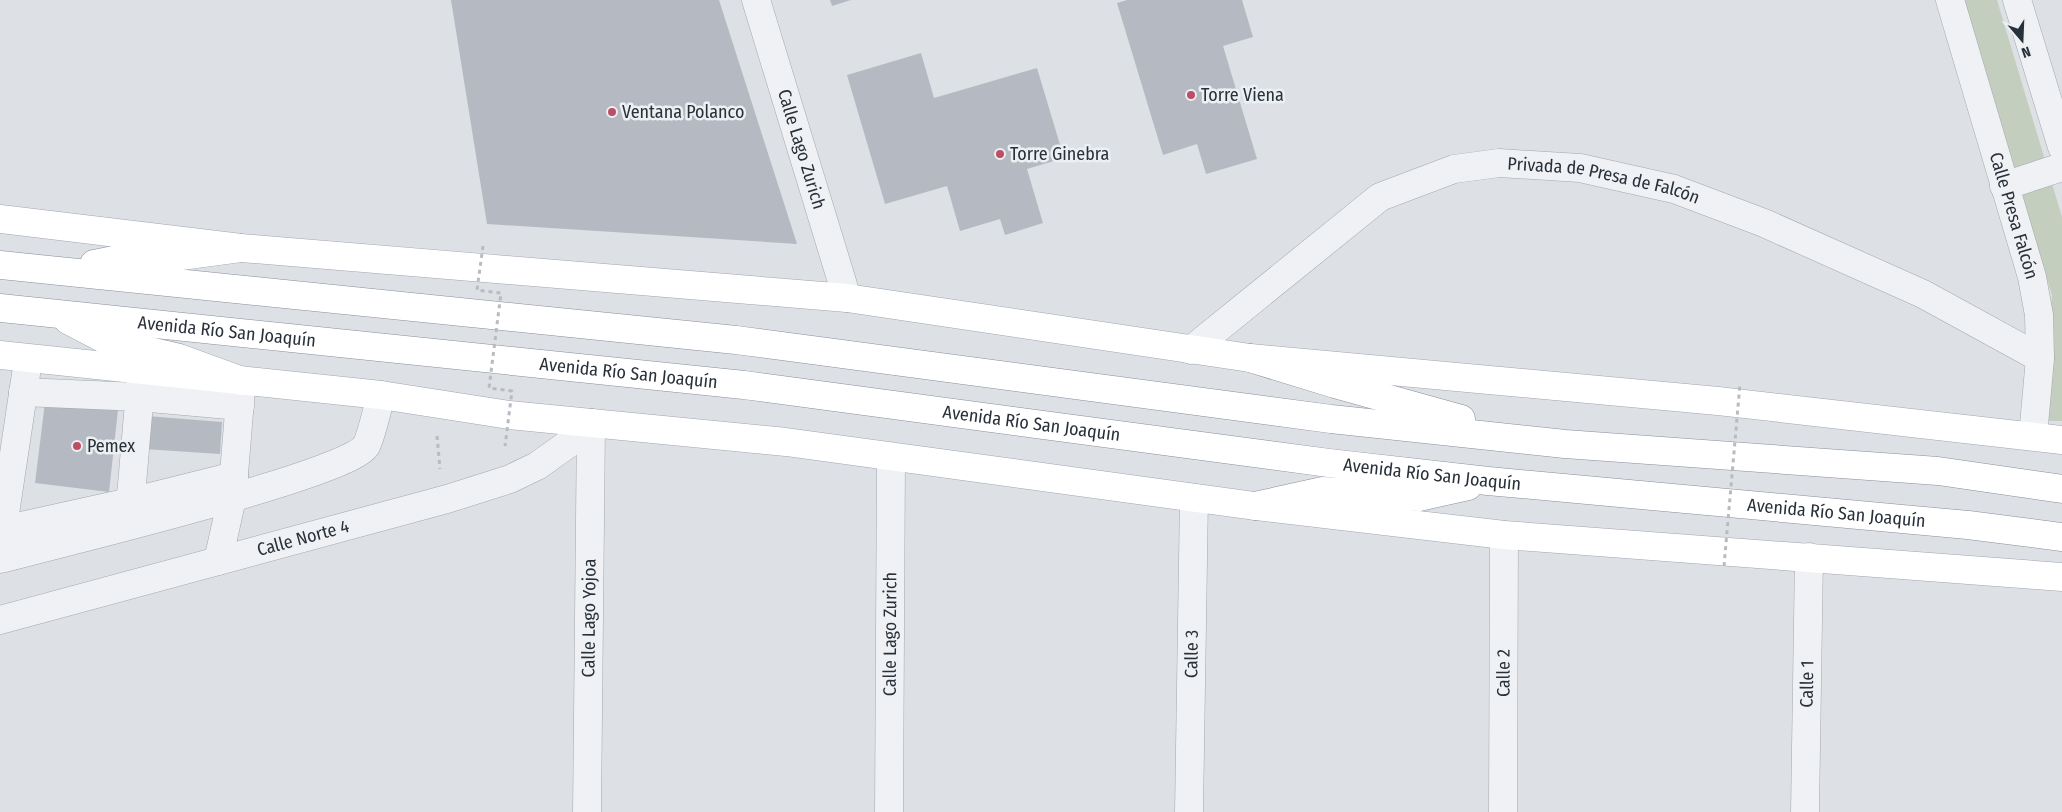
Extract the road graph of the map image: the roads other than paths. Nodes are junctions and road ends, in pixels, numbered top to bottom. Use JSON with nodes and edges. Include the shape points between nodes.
{"nodes":[{"id":1,"x":756,"y":0,"type":"edge"},
{"id":2,"x":1950,"y":0,"type":"edge"},
{"id":3,"x":2017,"y":0,"type":"edge"},
{"id":4,"x":2062,"y":148,"type":"edge"},
{"id":5,"x":2062,"y":167,"type":"edge"},
{"id":6,"x":2004,"y":186,"type":"junction"},
{"id":7,"x":0,"y":219,"type":"edge"},
{"id":8,"x":241,"y":248,"type":"junction"},
{"id":9,"x":0,"y":265,"type":"edge"},
{"id":10,"x":57,"y":271,"type":"junction"},
{"id":11,"x":847,"y":298,"type":"junction"},
{"id":12,"x":0,"y":308,"type":"edge"},
{"id":13,"x":56,"y":313,"type":"junction"},
{"id":14,"x":1191,"y":350,"type":"junction"},
{"id":15,"x":0,"y":356,"type":"edge"},
{"id":16,"x":29,"y":358,"type":"junction"},
{"id":17,"x":1250,"y":358,"type":"junction"},
{"id":18,"x":2040,"y":358,"type":"junction"},
{"id":19,"x":140,"y":384,"type":"junction"},
{"id":20,"x":23,"y":392,"type":"junction"},
{"id":21,"x":241,"y":394,"type":"junction"},
{"id":22,"x":381,"y":395,"type":"junction"},
{"id":23,"x":591,"y":423,"type":"junction"},
{"id":24,"x":2033,"y":436,"type":"junction"},
{"id":25,"x":2062,"y":440,"type":"edge"},
{"id":26,"x":1564,"y":444,"type":"junction"},
{"id":27,"x":891,"y":457,"type":"junction"},
{"id":28,"x":1488,"y":481,"type":"junction"},
{"id":29,"x":233,"y":487,"type":"junction"},
{"id":30,"x":2062,"y":489,"type":"edge"},
{"id":31,"x":1194,"y":498,"type":"junction"},
{"id":32,"x":1255,"y":506,"type":"junction"},
{"id":33,"x":129,"y":514,"type":"junction"},
{"id":34,"x":1504,"y":535,"type":"junction"},
{"id":35,"x":2062,"y":537,"type":"edge"},
{"id":36,"x":1,"y":539,"type":"edge"},
{"id":37,"x":1810,"y":557,"type":"junction"},
{"id":38,"x":0,"y":559,"type":"edge"},
{"id":39,"x":218,"y":561,"type":"junction"},
{"id":40,"x":2062,"y":577,"type":"edge"},
{"id":41,"x":0,"y":620,"type":"edge"},
{"id":42,"x":587,"y":812,"type":"edge"},
{"id":43,"x":889,"y":812,"type":"edge"},
{"id":44,"x":1189,"y":812,"type":"edge"},
{"id":45,"x":1502,"y":812,"type":"edge"},
{"id":46,"x":1806,"y":812,"type":"edge"}],
"edges":[{"from":1,"to":11,"type":"street","name":"Calle Lago Zurich"},
{"from":2,"to":6,"type":"street","name":"Calle Presa Falcón"},
{"from":3,"to":4,"type":"street"},
{"from":5,"to":6,"type":"street"},
{"from":6,"to":18,"type":"street","name":"Calle Presa Falcón","via":[[2032,277],[2039,315]]},
{"from":7,"to":8,"type":"main road"},
{"from":8,"to":10,"type":"main road","via":[[181,256],[119,259]]},
{"from":8,"to":11,"type":"main road"},
{"from":9,"to":10,"type":"main road"},
{"from":10,"to":26,"type":"main road","via":[[736,340],[1331,419]]},
{"from":11,"to":14,"type":"main road"},
{"from":12,"to":13,"type":"main road","name":"Avenida Río San Joaquín"},
{"from":13,"to":21,"type":"main road","via":[[110,342],[179,358]]},
{"from":13,"to":28,"type":"main road","name":"Avenida Río San Joaquín","via":[[744,385],[1319,462]]},
{"from":14,"to":17,"type":"main road"},
{"from":14,"to":18,"type":"street","name":"Privada de Presa de Falcón","via":[[1380,197],[1454,169],[1499,163],[1580,168],[1674,189],[1764,223],[1923,294]]},
{"from":15,"to":16,"type":"main road"},
{"from":16,"to":19,"type":"main road"},
{"from":16,"to":20,"type":"street"},
{"from":17,"to":24,"type":"main road","via":[[1718,402]]},
{"from":17,"to":26,"type":"main road","via":[[1451,416]]},
{"from":18,"to":24,"type":"street","name":"Calle Presa Falcón"},
{"from":19,"to":20,"type":"street"},
{"from":19,"to":21,"type":"main road"},
{"from":19,"to":33,"type":"street"},
{"from":20,"to":36,"type":"street"},
{"from":21,"to":22,"type":"main road"},
{"from":21,"to":29,"type":"street"},
{"from":22,"to":23,"type":"main road","via":[[509,415]]},
{"from":22,"to":29,"type":"street","via":[[366,447],[352,457],[331,466]]},
{"from":23,"to":27,"type":"main road","via":[[786,442]]},
{"from":23,"to":39,"type":"street","name":"Calle Norte 4","via":[[537,466],[510,479]]},
{"from":23,"to":42,"type":"street","name":"Calle Lago Yojoa"},
{"from":24,"to":25,"type":"main road"},
{"from":26,"to":30,"type":"main road","via":[[1938,471]]},
{"from":27,"to":31,"type":"main road"},
{"from":27,"to":43,"type":"street","name":"Calle Lago Zurich"},
{"from":28,"to":32,"type":"main road","via":[[1420,497],[1323,491]]},
{"from":28,"to":35,"type":"main road","name":"Avenida Río San Joaquín","via":[[1968,525]]},
{"from":29,"to":33,"type":"street"},
{"from":29,"to":39,"type":"street"},
{"from":31,"to":32,"type":"main road"},
{"from":31,"to":44,"type":"street","name":"Calle 3"},
{"from":32,"to":34,"type":"main road"},
{"from":33,"to":36,"type":"street"},
{"from":33,"to":38,"type":"street"},
{"from":34,"to":37,"type":"main road"},
{"from":34,"to":45,"type":"street","name":"Calle 2"},
{"from":37,"to":40,"type":"main road"},
{"from":37,"to":46,"type":"street","name":"Calle 1"},
{"from":39,"to":41,"type":"street","name":"Calle Norte 4"}]}
